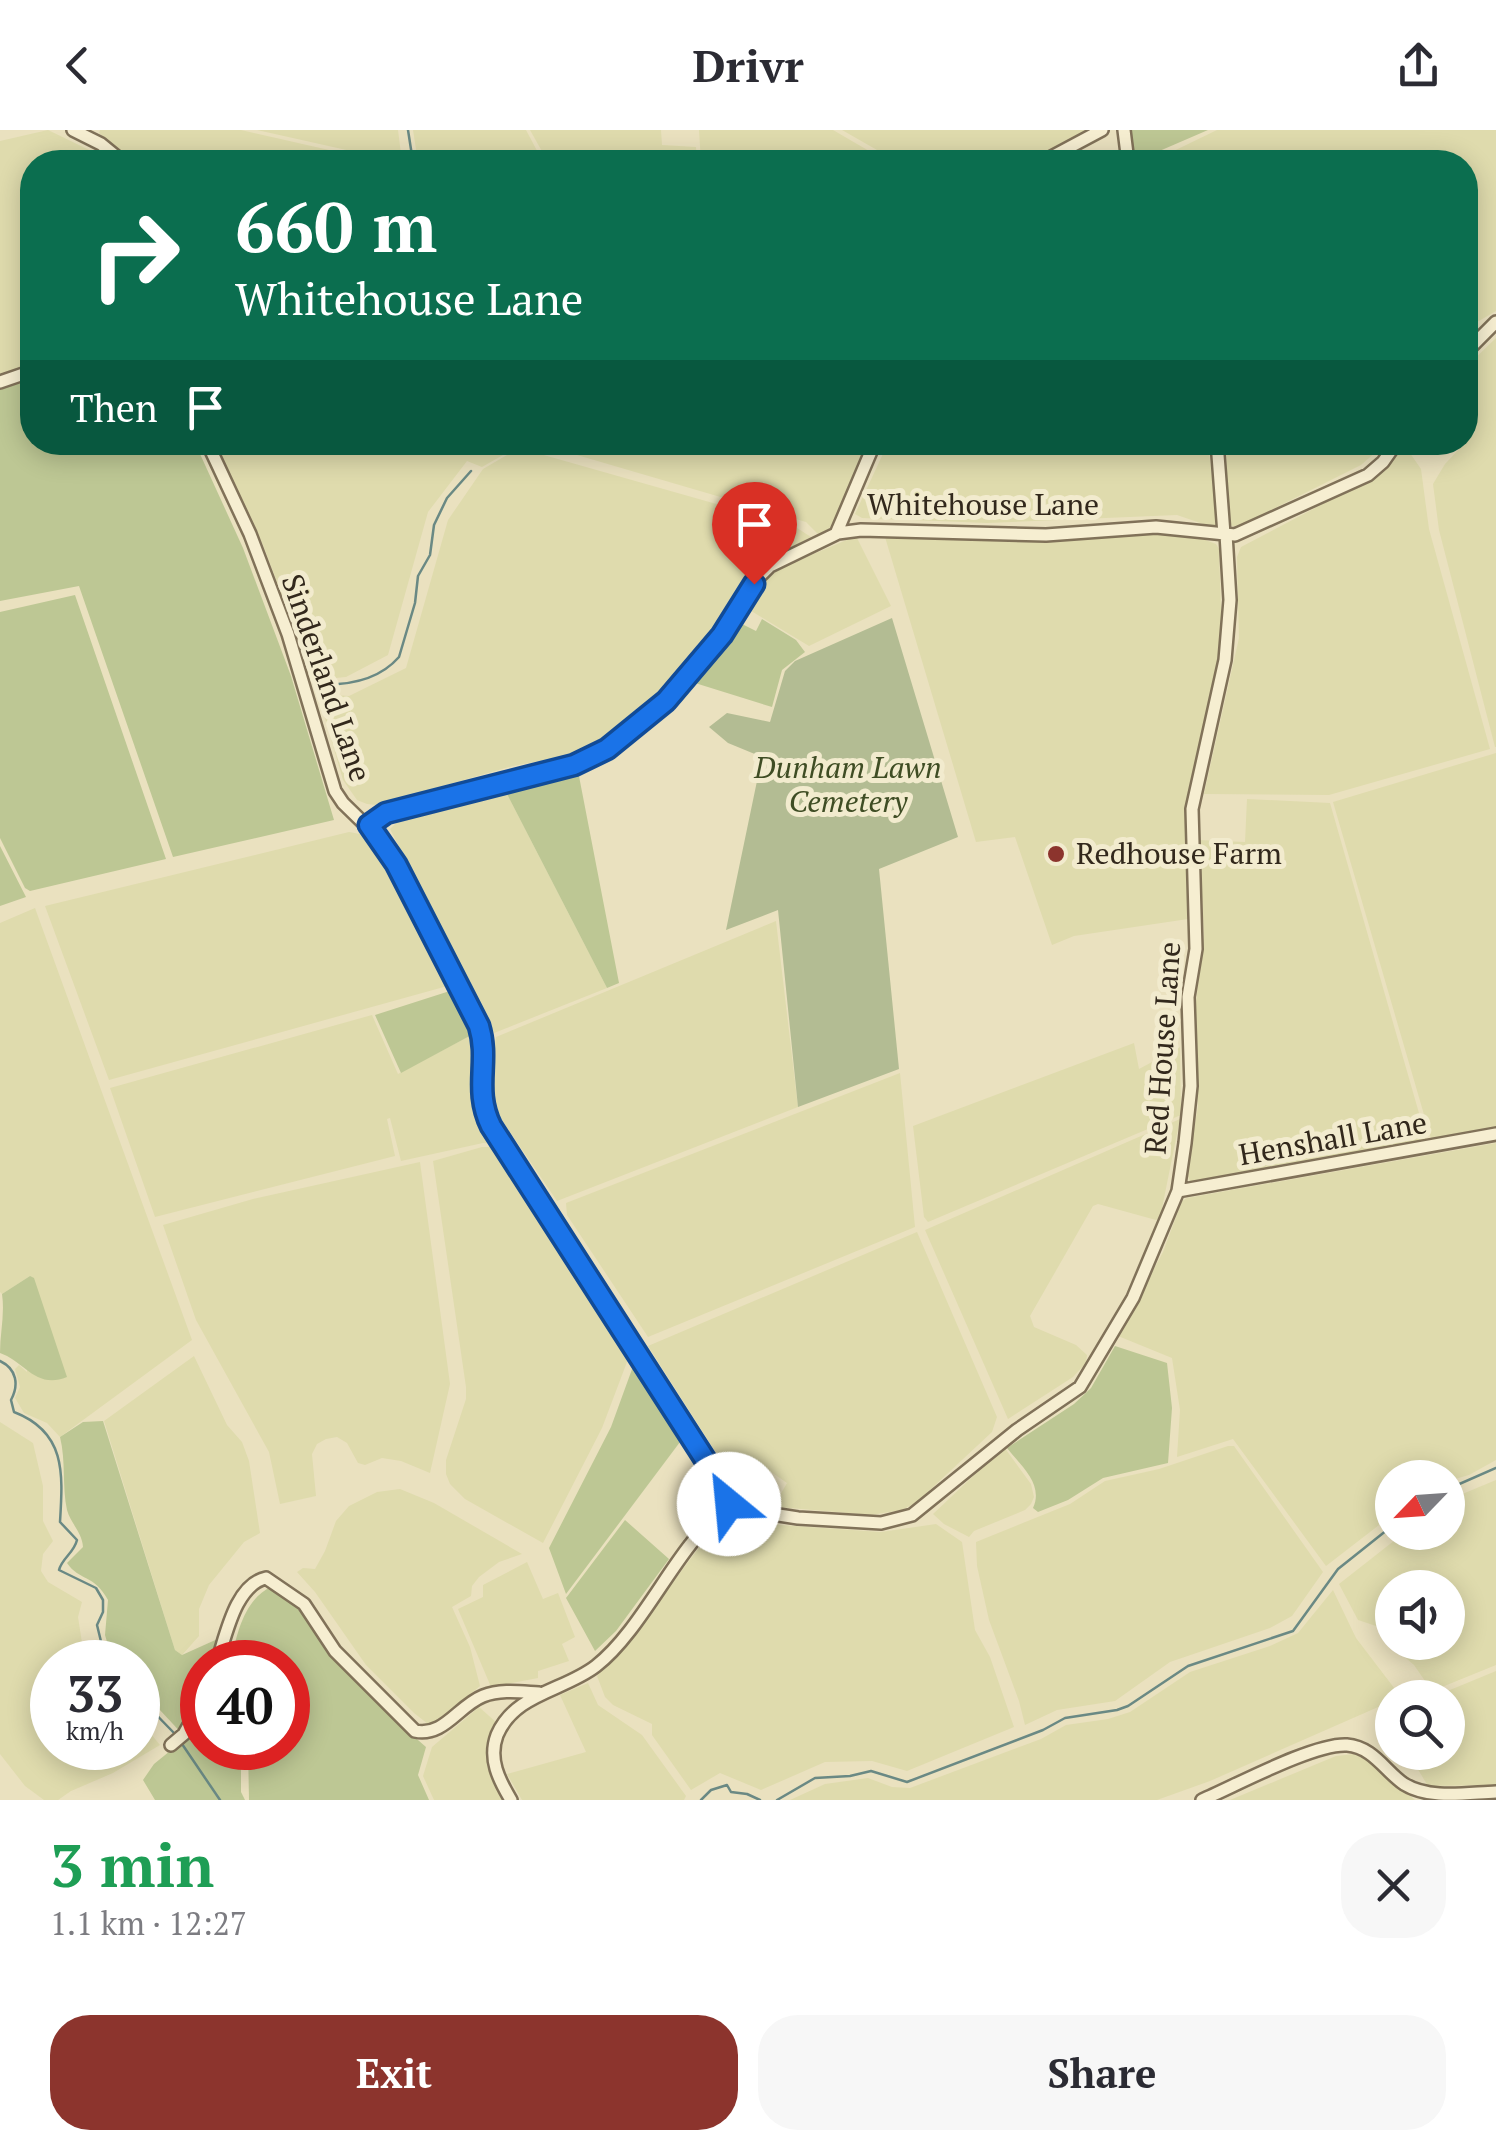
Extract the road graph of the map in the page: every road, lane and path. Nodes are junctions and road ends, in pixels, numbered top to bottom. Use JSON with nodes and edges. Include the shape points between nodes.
{"nodes":[{"id":1,"x":72,"y":130,"type":"edge"},
{"id":2,"x":1102,"y":130,"type":"edge"},
{"id":3,"x":109,"y":150,"type":"edge"},
{"id":4,"x":1064,"y":150,"type":"edge"},
{"id":5,"x":1496,"y":322,"type":"edge"},
{"id":6,"x":1478,"y":340,"type":"edge"},
{"id":7,"x":214,"y":455,"type":"edge"},
{"id":8,"x":869,"y":455,"type":"edge"},
{"id":9,"x":1217,"y":455,"type":"edge"},
{"id":10,"x":1388,"y":455,"type":"edge"},
{"id":11,"x":836,"y":534,"type":"junction"},
{"id":12,"x":1225,"y":534,"type":"junction"},
{"id":13,"x":369,"y":825,"type":"junction"},
{"id":14,"x":1496,"y":1134,"type":"edge"},
{"id":15,"x":1178,"y":1191,"type":"junction"},
{"id":16,"x":730,"y":1500,"type":"junction"},
{"id":17,"x":226,"y":1640,"type":"edge"},
{"id":18,"x":539,"y":1693,"type":"junction"},
{"id":19,"x":180,"y":1738,"type":"edge"},
{"id":20,"x":172,"y":1745,"type":"dead end"},
{"id":21,"x":1496,"y":1792,"type":"edge"},
{"id":22,"x":511,"y":1800,"type":"edge"},
{"id":23,"x":1202,"y":1800,"type":"edge"}],
"edges":[{"from":1,"to":3,"type":"street"},
{"from":2,"to":4,"type":"street"},
{"from":5,"to":6,"type":"street"},
{"from":7,"to":13,"type":"street","name":"Sinderland Lane","via":[[288,634],[335,791]]},
{"from":8,"to":11,"type":"street"},
{"from":9,"to":12,"type":"street","name":"Red House Lane"},
{"from":10,"to":12,"type":"street","via":[[1368,474],[1246,532]]},
{"from":11,"to":12,"type":"street","name":"Whitehouse Lane","via":[[1046,535],[1156,527]]},
{"from":11,"to":13,"type":"street","name":"Whitehouse Lane","via":[[770,566],[666,701],[607,749],[574,765],[386,813]]},
{"from":12,"to":15,"type":"street","name":"Red House Lane","via":[[1225,660],[1192,809],[1196,949]]},
{"from":13,"to":16,"type":"street","name":"Sinderland Lane","via":[[479,1026],[481,1098],[491,1126]]},
{"from":14,"to":15,"type":"street","name":"Henshall Lane"},
{"from":15,"to":16,"type":"street","name":"Red House Lane","via":[[1133,1298],[1080,1387],[922,1508],[897,1521],[869,1523],[782,1516]]},
{"from":16,"to":18,"type":"street","via":[[598,1664]]},
{"from":17,"to":18,"type":"street","via":[[243,1596],[266,1578],[304,1604],[335,1650],[415,1731],[431,1733],[489,1694]]},
{"from":18,"to":22,"type":"street","via":[[497,1735],[497,1774]]},
{"from":19,"to":20,"type":"street"},
{"from":21,"to":23,"type":"street","via":[[1426,1792],[1404,1784],[1363,1749],[1346,1745]]}]}
